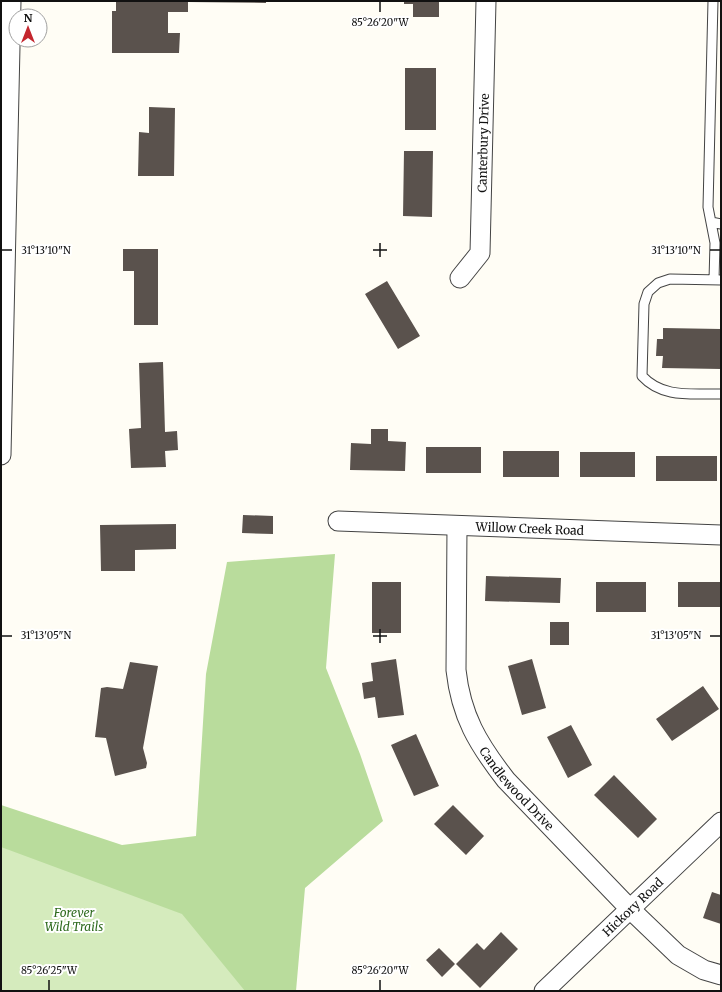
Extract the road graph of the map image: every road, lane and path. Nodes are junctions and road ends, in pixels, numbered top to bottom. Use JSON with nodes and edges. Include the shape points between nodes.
{"nodes":[{"id":1,"x":11,"y":1,"type":"edge"},
{"id":2,"x":486,"y":1,"type":"edge"},
{"id":3,"x":713,"y":1,"type":"edge"},
{"id":4,"x":4,"y":167,"type":"edge"},
{"id":5,"x":711,"y":222,"type":"junction"},
{"id":6,"x":721,"y":224,"type":"edge"},
{"id":7,"x":460,"y":278,"type":"dead end"},
{"id":8,"x":717,"y":280,"type":"edge"},
{"id":9,"x":2,"y":345,"type":"edge"},
{"id":10,"x":721,"y":394,"type":"edge"},
{"id":11,"x":1,"y":455,"type":"edge"},
{"id":12,"x":338,"y":521,"type":"dead end"},
{"id":13,"x":458,"y":526,"type":"junction"},
{"id":14,"x":721,"y":535,"type":"edge"},
{"id":15,"x":721,"y":822,"type":"edge"},
{"id":16,"x":630,"y":909,"type":"junction"},
{"id":17,"x":721,"y":975,"type":"edge"},
{"id":18,"x":544,"y":991,"type":"edge"}],
"edges":[{"from":1,"to":4,"type":"street"},
{"from":2,"to":7,"type":"street","name":"Canterbury Drive","via":[[480,253]]},
{"from":3,"to":5,"type":"lane","via":[[708,207]]},
{"from":4,"to":9,"type":"street"},
{"from":5,"to":6,"type":"lane"},
{"from":5,"to":8,"type":"lane"},
{"from":8,"to":10,"type":"lane","via":[[670,279],[658,283],[648,292],[644,304],[642,376],[662,391]]},
{"from":9,"to":11,"type":"street"},
{"from":12,"to":13,"type":"street","name":"Willow Creek Road"},
{"from":13,"to":14,"type":"street","name":"Willow Creek Road"},
{"from":13,"to":16,"type":"street","name":"Candlewood Drive","via":[[456,670],[458,692],[465,715],[488,757],[506,780]]},
{"from":15,"to":16,"type":"street","name":"Hickory Road"},
{"from":16,"to":17,"type":"street","name":"Candlewood Drive","via":[[678,955],[704,970]]},
{"from":16,"to":18,"type":"street","name":"Hickory Road"}]}
